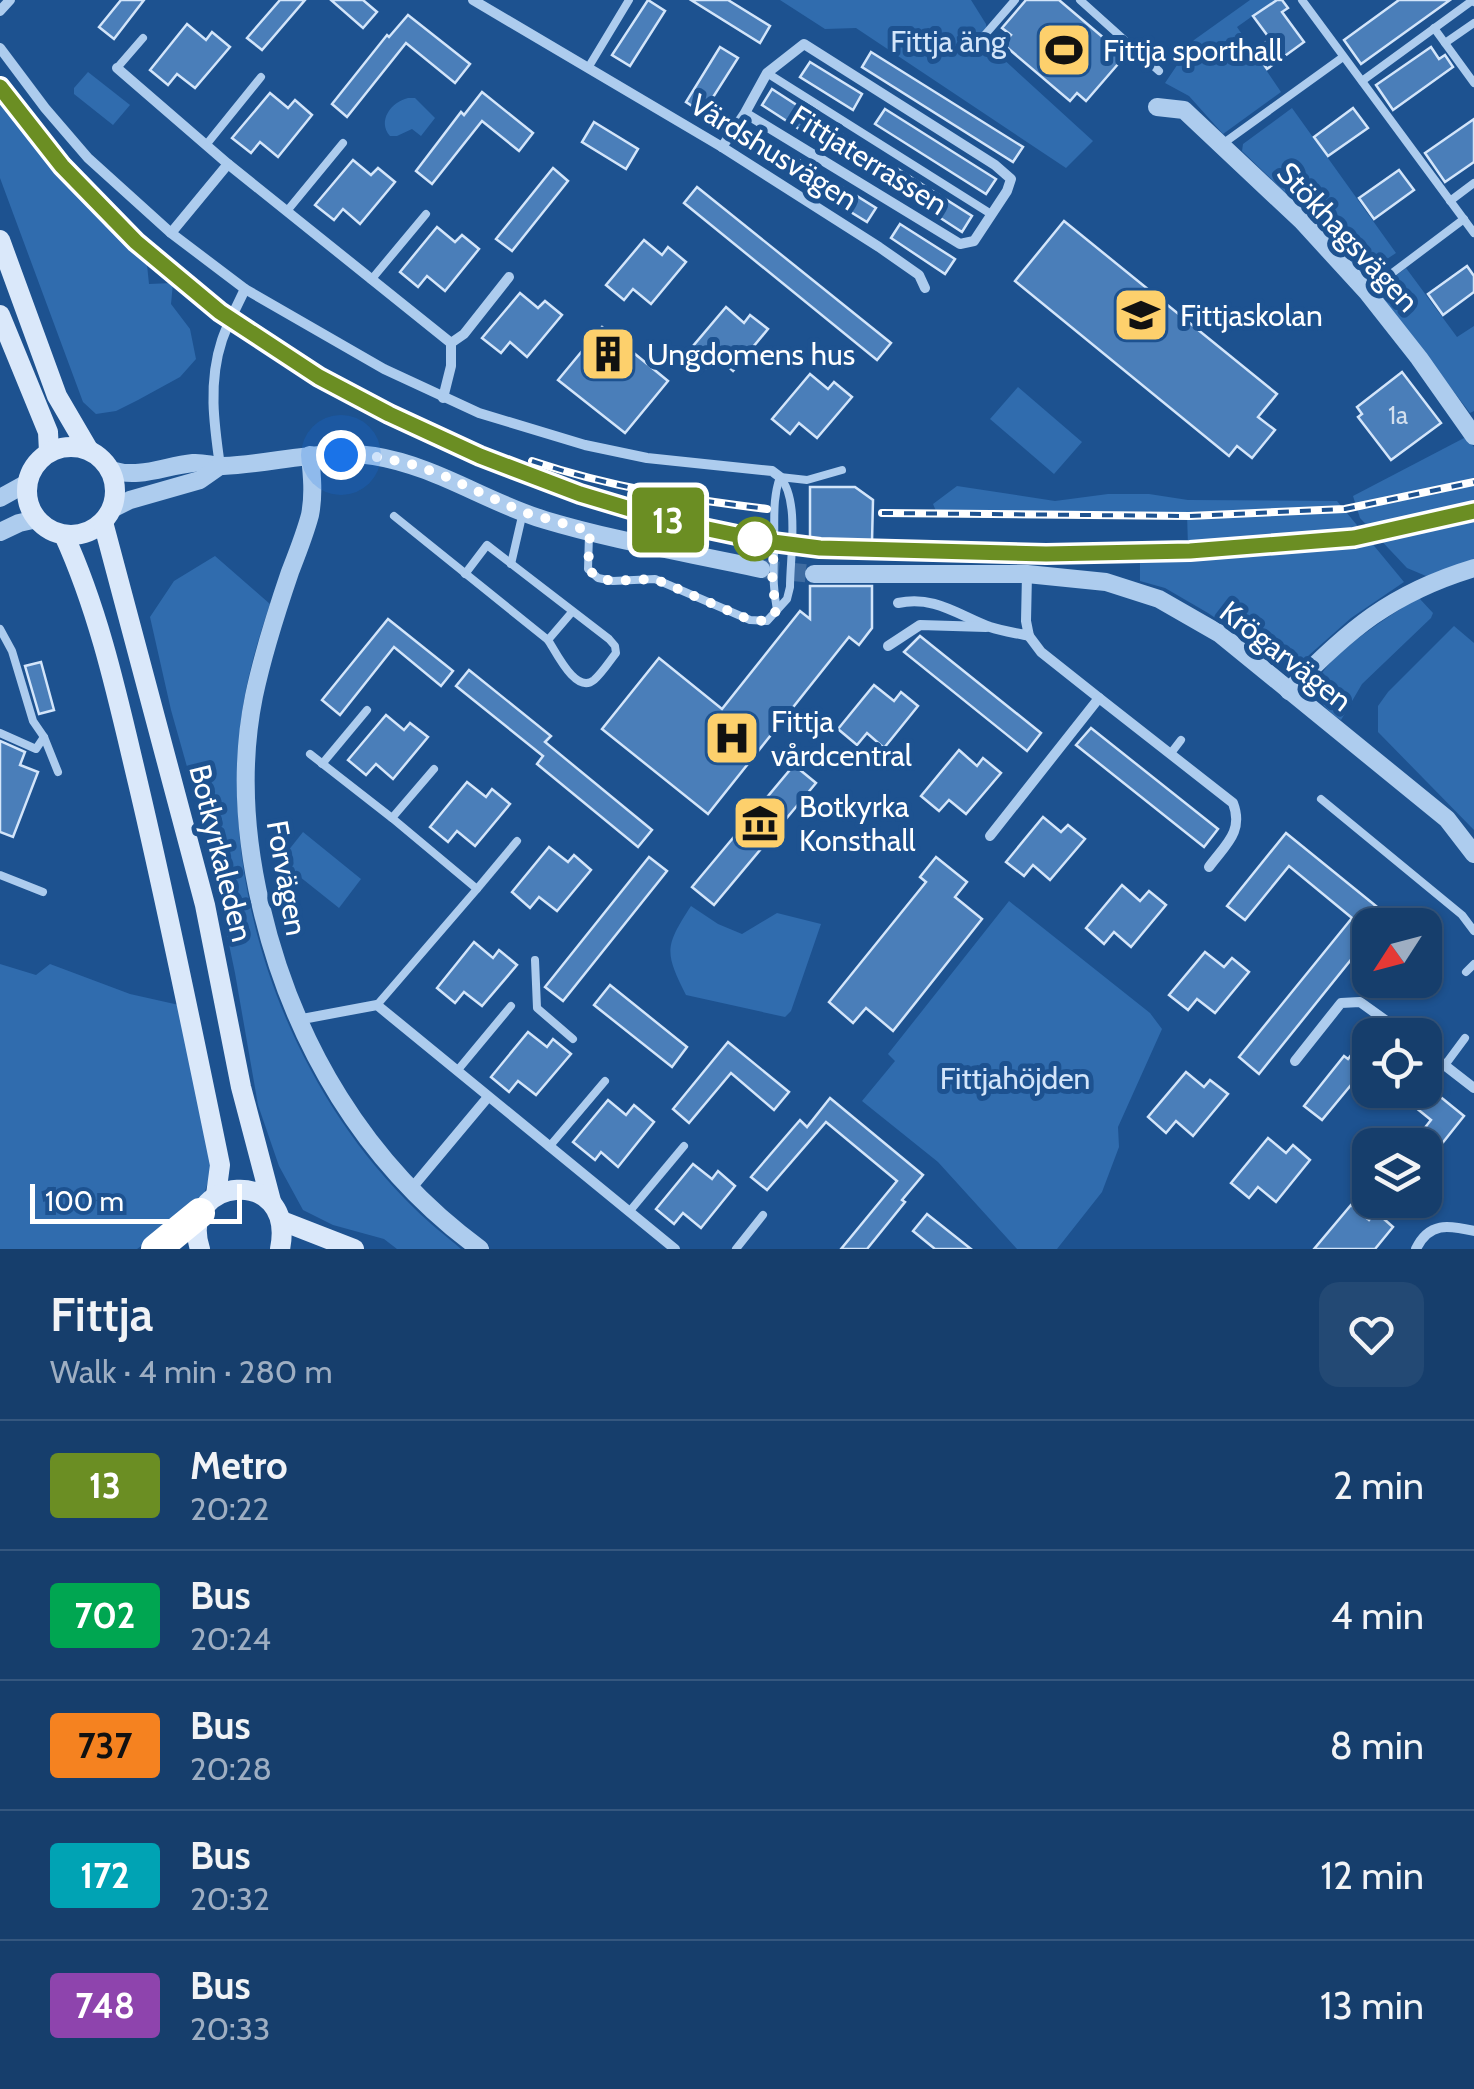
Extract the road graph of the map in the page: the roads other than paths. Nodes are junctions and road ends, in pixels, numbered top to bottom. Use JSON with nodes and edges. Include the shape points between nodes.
{"nodes":[{"id":1,"x":10,"y":0,"type":"edge"},
{"id":2,"x":473,"y":0,"type":"edge"},
{"id":3,"x":629,"y":0,"type":"edge"},
{"id":4,"x":1015,"y":0,"type":"edge"},
{"id":5,"x":1080,"y":0,"type":"edge"},
{"id":6,"x":1302,"y":0,"type":"edge"},
{"id":7,"x":1474,"y":2,"type":"edge"},
{"id":8,"x":0,"y":12,"type":"edge"},
{"id":9,"x":1474,"y":23,"type":"edge"},
{"id":10,"x":1434,"y":28,"type":"junction"},
{"id":11,"x":983,"y":37,"type":"dead end"},
{"id":12,"x":142,"y":38,"type":"dead end"},
{"id":13,"x":1445,"y":43,"type":"junction"},
{"id":14,"x":0,"y":48,"type":"edge"},
{"id":15,"x":1343,"y":57,"type":"junction"},
{"id":16,"x":117,"y":68,"type":"joint"},
{"id":17,"x":588,"y":68,"type":"junction"},
{"id":18,"x":1160,"y":71,"type":"dead end"},
{"id":19,"x":767,"y":73,"type":"junction"},
{"id":20,"x":261,"y":77,"type":"dead end"},
{"id":21,"x":1362,"y":81,"type":"junction"},
{"id":22,"x":1474,"y":83,"type":"edge"},
{"id":23,"x":1157,"y":107,"type":"dead end"},
{"id":24,"x":745,"y":113,"type":"junction"},
{"id":25,"x":343,"y":143,"type":"dead end"},
{"id":26,"x":206,"y":145,"type":"junction"},
{"id":27,"x":1222,"y":145,"type":"junction"},
{"id":28,"x":722,"y":147,"type":"junction"},
{"id":29,"x":228,"y":164,"type":"junction"},
{"id":30,"x":1474,"y":183,"type":"edge"},
{"id":31,"x":1450,"y":200,"type":"junction"},
{"id":32,"x":287,"y":211,"type":"junction"},
{"id":33,"x":426,"y":214,"type":"dead end"},
{"id":34,"x":991,"y":214,"type":"junction"},
{"id":35,"x":1464,"y":219,"type":"junction"},
{"id":36,"x":171,"y":233,"type":"junction"},
{"id":37,"x":1474,"y":233,"type":"edge"},
{"id":38,"x":0,"y":240,"type":"edge"},
{"id":39,"x":509,"y":278,"type":"dead end"},
{"id":40,"x":371,"y":280,"type":"junction"},
{"id":41,"x":925,"y":288,"type":"dead end"},
{"id":42,"x":245,"y":289,"type":"junction"},
{"id":43,"x":1367,"y":292,"type":"junction"},
{"id":44,"x":0,"y":315,"type":"edge"},
{"id":45,"x":451,"y":343,"type":"junction"},
{"id":46,"x":443,"y":398,"type":"junction"},
{"id":47,"x":1474,"y":436,"type":"edge"},
{"id":48,"x":88,"y":450,"type":"junction"},
{"id":49,"x":49,"y":452,"type":"junction"},
{"id":50,"x":310,"y":454,"type":"junction"},
{"id":51,"x":220,"y":466,"type":"junction"},
{"id":52,"x":111,"y":470,"type":"junction"},
{"id":53,"x":842,"y":470,"type":"dead end"},
{"id":54,"x":780,"y":478,"type":"junction"},
{"id":55,"x":27,"y":483,"type":"junction"},
{"id":56,"x":0,"y":498,"type":"edge"},
{"id":57,"x":523,"y":512,"type":"junction"},
{"id":58,"x":107,"y":516,"type":"junction"},
{"id":59,"x":394,"y":516,"type":"dead end"},
{"id":60,"x":37,"y":519,"type":"junction"},
{"id":61,"x":590,"y":531,"type":"junction"},
{"id":62,"x":0,"y":532,"type":"edge"},
{"id":63,"x":64,"y":535,"type":"junction"},
{"id":64,"x":511,"y":564,"type":"junction"},
{"id":65,"x":761,"y":568,"type":"tunnel mouth"},
{"id":66,"x":1474,"y":568,"type":"edge"},
{"id":67,"x":465,"y":574,"type":"junction"},
{"id":68,"x":814,"y":574,"type":"tunnel mouth"},
{"id":69,"x":1027,"y":574,"type":"junction"},
{"id":70,"x":898,"y":603,"type":"dead end"},
{"id":71,"x":777,"y":610,"type":"junction"},
{"id":72,"x":572,"y":612,"type":"junction"},
{"id":73,"x":992,"y":628,"type":"junction"},
{"id":74,"x":0,"y":629,"type":"edge"},
{"id":75,"x":1029,"y":636,"type":"junction"},
{"id":76,"x":548,"y":640,"type":"junction"},
{"id":77,"x":888,"y":646,"type":"dead end"},
{"id":78,"x":1289,"y":691,"type":"junction"},
{"id":79,"x":1099,"y":698,"type":"junction"},
{"id":80,"x":367,"y":710,"type":"dead end"},
{"id":81,"x":0,"y":733,"type":"edge"},
{"id":82,"x":44,"y":737,"type":"junction"},
{"id":83,"x":1181,"y":740,"type":"dead end"},
{"id":84,"x":1171,"y":753,"type":"junction"},
{"id":85,"x":310,"y":754,"type":"dead end"},
{"id":86,"x":322,"y":764,"type":"junction"},
{"id":87,"x":434,"y":770,"type":"dead end"},
{"id":88,"x":58,"y":772,"type":"dead end"},
{"id":89,"x":1322,"y":798,"type":"dead end"},
{"id":90,"x":392,"y":818,"type":"junction"},
{"id":91,"x":990,"y":836,"type":"dead end"},
{"id":92,"x":518,"y":841,"type":"dead end"},
{"id":93,"x":1474,"y":854,"type":"edge"},
{"id":94,"x":1209,"y":866,"type":"dead end"},
{"id":95,"x":0,"y":875,"type":"edge"},
{"id":96,"x":477,"y":889,"type":"junction"},
{"id":97,"x":43,"y":892,"type":"dead end"},
{"id":98,"x":1474,"y":931,"type":"edge"},
{"id":99,"x":535,"y":960,"type":"dead end"},
{"id":100,"x":1474,"y":964,"type":"edge"},
{"id":101,"x":1466,"y":972,"type":"dead end"},
{"id":102,"x":376,"y":1005,"type":"junction"},
{"id":103,"x":512,"y":1006,"type":"dead end"},
{"id":104,"x":1382,"y":1018,"type":"edge"},
{"id":105,"x":297,"y":1020,"type":"junction"},
{"id":106,"x":1465,"y":1038,"type":"dead end"},
{"id":107,"x":573,"y":1039,"type":"dead end"},
{"id":108,"x":1295,"y":1061,"type":"dead end"},
{"id":109,"x":1442,"y":1063,"type":"edge"},
{"id":110,"x":1445,"y":1065,"type":"junction"},
{"id":111,"x":456,"y":1071,"type":"junction"},
{"id":112,"x":605,"y":1081,"type":"dead end"},
{"id":113,"x":1474,"y":1088,"type":"edge"},
{"id":114,"x":488,"y":1097,"type":"junction"},
{"id":115,"x":684,"y":1146,"type":"dead end"},
{"id":116,"x":549,"y":1147,"type":"junction"},
{"id":117,"x":410,"y":1190,"type":"junction"},
{"id":118,"x":271,"y":1202,"type":"junction"},
{"id":119,"x":208,"y":1204,"type":"junction"},
{"id":120,"x":629,"y":1212,"type":"junction"},
{"id":121,"x":764,"y":1215,"type":"dead end"},
{"id":122,"x":282,"y":1221,"type":"junction"},
{"id":123,"x":1474,"y":1231,"type":"edge"},
{"id":124,"x":156,"y":1249,"type":"edge"},
{"id":125,"x":200,"y":1249,"type":"edge"},
{"id":126,"x":280,"y":1249,"type":"edge"},
{"id":127,"x":354,"y":1249,"type":"edge"},
{"id":128,"x":480,"y":1249,"type":"edge"},
{"id":129,"x":675,"y":1249,"type":"edge"},
{"id":130,"x":736,"y":1249,"type":"edge"},
{"id":131,"x":1416,"y":1249,"type":"edge"}],
"edges":[{"from":1,"to":8,"type":"street"},
{"from":2,"to":17,"type":"street","name":"Värdshusvägen"},
{"from":3,"to":17,"type":"lane"},
{"from":4,"to":11,"type":"lane"},
{"from":5,"to":18,"type":"lane"},
{"from":6,"to":15,"type":"lane"},
{"from":7,"to":10,"type":"lane"},
{"from":9,"to":13,"type":"lane"},
{"from":10,"to":13,"type":"lane"},
{"from":10,"to":21,"type":"lane"},
{"from":12,"to":16,"type":"lane"},
{"from":13,"to":22,"type":"lane"},
{"from":14,"to":36,"type":"street","via":[[88,158]]},
{"from":15,"to":21,"type":"lane"},
{"from":15,"to":27,"type":"lane"},
{"from":16,"to":26,"type":"street"},
{"from":17,"to":28,"type":"street","name":"Värdshusvägen"},
{"from":19,"to":24,"type":"street","name":"Fittjaterrassen"},
{"from":19,"to":34,"type":"lane"},
{"from":19,"to":34,"type":"street","name":"Fittjaterrassen","via":[[804,44],[820,53],[1011,178]]},
{"from":20,"to":26,"type":"lane"},
{"from":21,"to":31,"type":"lane"},
{"from":23,"to":27,"type":"street","name":"Stökhagsvägen","via":[[1184,110]]},
{"from":24,"to":28,"type":"street","name":"Fittjaterrassen"},
{"from":24,"to":34,"type":"street","name":"Fittjaterrassen","via":[[960,244],[974,241]]},
{"from":25,"to":32,"type":"lane"},
{"from":26,"to":29,"type":"street"},
{"from":27,"to":43,"type":"street","name":"Stökhagsvägen"},
{"from":28,"to":41,"type":"street","name":"Värdshusvägen","via":[[879,247]]},
{"from":29,"to":32,"type":"street"},
{"from":29,"to":36,"type":"street"},
{"from":30,"to":31,"type":"lane"},
{"from":31,"to":35,"type":"lane"},
{"from":32,"to":40,"type":"street"},
{"from":33,"to":40,"type":"lane"},
{"from":35,"to":37,"type":"lane"},
{"from":35,"to":43,"type":"lane"},
{"from":36,"to":42,"type":"street"},
{"from":38,"to":48,"type":"main road","via":[[57,396]]},
{"from":39,"to":45,"type":"street"},
{"from":40,"to":45,"type":"street"},
{"from":42,"to":46,"type":"street"},
{"from":42,"to":51,"type":"street","via":[[214,373]]},
{"from":43,"to":47,"type":"street","name":"Stökhagsvägen"},
{"from":44,"to":49,"type":"main road","via":[[48,432]]},
{"from":45,"to":46,"type":"street"},
{"from":46,"to":54,"type":"street","via":[[585,445],[772,471]]},
{"from":48,"to":49,"type":"main road"},
{"from":48,"to":52,"type":"main road"},
{"from":49,"to":55,"type":"main road"},
{"from":50,"to":51,"type":"street"},
{"from":50,"to":57,"type":"street","via":[[408,463]]},
{"from":50,"to":105,"type":"street","name":"Forvägen","via":[[310,516],[260,668],[246,776],[253,870]]},
{"from":51,"to":52,"type":"street","via":[[196,462],[128,476]]},
{"from":51,"to":58,"type":"street","via":[[200,480],[130,500]]},
{"from":52,"to":58,"type":"main road","name":"Botkyrkaleden","via":[[115,497]]},
{"from":53,"to":54,"type":"lane","via":[[807,480]]},
{"from":54,"to":71,"type":"lane","via":[[774,494]]},
{"from":54,"to":71,"type":"lane","via":[[791,500],[790,587]]},
{"from":55,"to":56,"type":"street"},
{"from":55,"to":60,"type":"main road"},
{"from":57,"to":61,"type":"street"},
{"from":57,"to":64,"type":"lane"},
{"from":58,"to":63,"type":"main road","via":[[94,529]]},
{"from":58,"to":118,"type":"main road","name":"Botkyrkaleden"},
{"from":59,"to":67,"type":"lane"},
{"from":60,"to":62,"type":"street"},
{"from":60,"to":63,"type":"main road"},
{"from":61,"to":65,"type":"street"},
{"from":61,"to":71,"type":"lane","via":[[588,569],[598,578],[655,579],[750,620],[767,621]]},
{"from":63,"to":119,"type":"main road","via":[[100,632],[170,918],[220,1165]]},
{"from":64,"to":67,"type":"lane","via":[[487,545]]},
{"from":64,"to":72,"type":"lane"},
{"from":66,"to":78,"type":"street","via":[[1412,590],[1350,632]]},
{"from":67,"to":76,"type":"lane"},
{"from":68,"to":69,"type":"street","name":"Krögarvägen"},
{"from":69,"to":75,"type":"street"},
{"from":69,"to":78,"type":"street","name":"Krögarvägen","via":[[1106,582],[1159,599],[1220,634]]},
{"from":70,"to":73,"type":"street","via":[[936,603]]},
{"from":72,"to":76,"type":"lane"},
{"from":72,"to":76,"type":"lane","via":[[615,646],[592,682],[577,682]]},
{"from":73,"to":75,"type":"street"},
{"from":73,"to":77,"type":"street","via":[[920,625]]},
{"from":74,"to":82,"type":"lane"},
{"from":75,"to":79,"type":"street"},
{"from":78,"to":93,"type":"street","name":"Krögarvägen","via":[[1447,819]]},
{"from":79,"to":84,"type":"street"},
{"from":79,"to":91,"type":"street"},
{"from":80,"to":86,"type":"lane"},
{"from":81,"to":82,"type":"lane","via":[[36,749]]},
{"from":82,"to":88,"type":"lane"},
{"from":83,"to":84,"type":"lane"},
{"from":84,"to":94,"type":"street","via":[[1236,809],[1236,830]]},
{"from":85,"to":86,"type":"lane"},
{"from":86,"to":90,"type":"lane"},
{"from":87,"to":90,"type":"lane"},
{"from":89,"to":98,"type":"lane"},
{"from":90,"to":96,"type":"lane"},
{"from":92,"to":96,"type":"lane"},
{"from":95,"to":97,"type":"lane"},
{"from":96,"to":102,"type":"lane"},
{"from":99,"to":107,"type":"lane","via":[[537,1008]]},
{"from":100,"to":101,"type":"lane"},
{"from":102,"to":105,"type":"street"},
{"from":102,"to":111,"type":"street"},
{"from":103,"to":111,"type":"lane"},
{"from":104,"to":108,"type":"street","via":[[1360,1002],[1342,1003]]},
{"from":105,"to":117,"type":"street","name":"Forvägen","via":[[344,1107]]},
{"from":106,"to":110,"type":"lane"},
{"from":109,"to":110,"type":"street"},
{"from":110,"to":113,"type":"street"},
{"from":111,"to":114,"type":"street"},
{"from":112,"to":116,"type":"lane"},
{"from":114,"to":116,"type":"street"},
{"from":114,"to":117,"type":"street"},
{"from":115,"to":120,"type":"lane"},
{"from":116,"to":120,"type":"street"},
{"from":117,"to":128,"type":"street","name":"Forvägen"},
{"from":118,"to":119,"type":"main road","via":[[239,1188]]},
{"from":118,"to":122,"type":"main road","name":"Botkyrkaleden"},
{"from":119,"to":124,"type":"highway"},
{"from":119,"to":125,"type":"main road","via":[[196,1233]]},
{"from":120,"to":129,"type":"street"},
{"from":121,"to":130,"type":"lane"},
{"from":122,"to":126,"type":"main road"},
{"from":122,"to":127,"type":"main road"},
{"from":123,"to":131,"type":"street","via":[[1429,1230]]}]}
